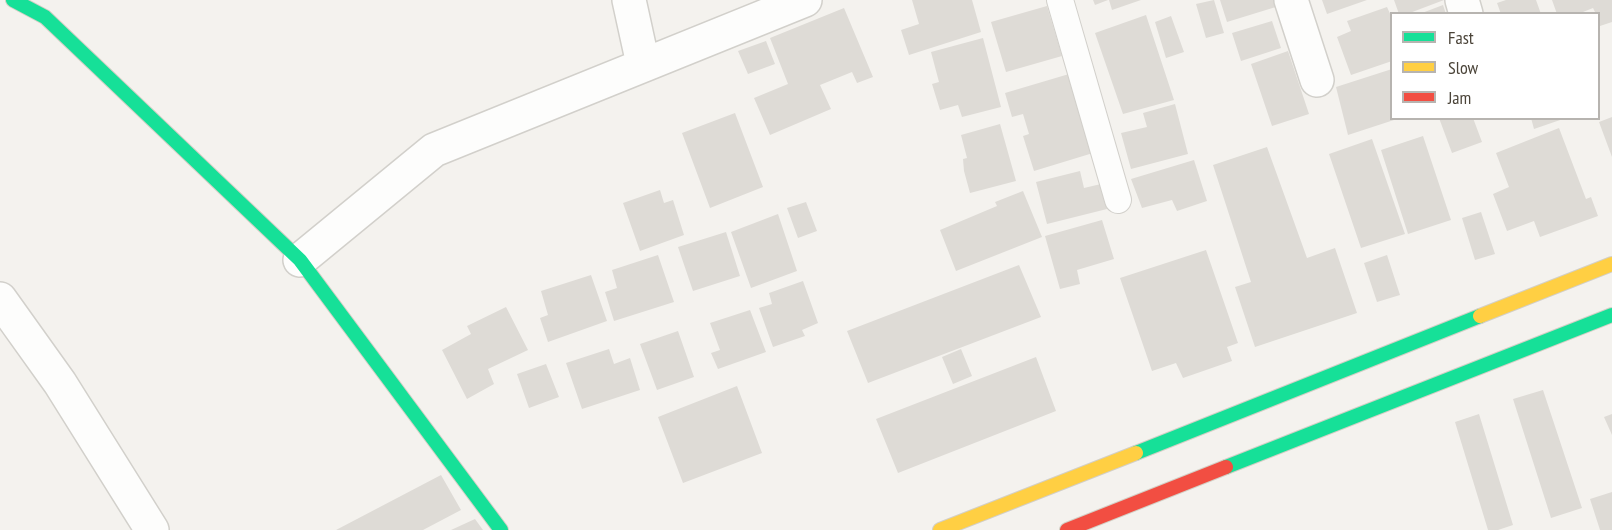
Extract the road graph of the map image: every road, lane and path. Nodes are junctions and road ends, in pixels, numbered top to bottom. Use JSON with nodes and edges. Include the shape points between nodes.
{"nodes":[{"id":1,"x":13,"y":0,"type":"edge"},
{"id":2,"x":629,"y":0,"type":"edge"},
{"id":3,"x":805,"y":0,"type":"edge"},
{"id":4,"x":1060,"y":0,"type":"edge"},
{"id":5,"x":1291,"y":0,"type":"edge"},
{"id":6,"x":643,"y":64,"type":"junction"},
{"id":7,"x":1317,"y":80,"type":"dead end"},
{"id":8,"x":1118,"y":200,"type":"dead end"},
{"id":9,"x":300,"y":260,"type":"junction"},
{"id":10,"x":1612,"y":264,"type":"edge"},
{"id":11,"x":0,"y":299,"type":"edge"},
{"id":12,"x":1612,"y":315,"type":"edge"},
{"id":13,"x":152,"y":530,"type":"edge"},
{"id":14,"x":501,"y":530,"type":"edge"},
{"id":15,"x":940,"y":530,"type":"edge"},
{"id":16,"x":1067,"y":530,"type":"edge"}],
"edges":[{"from":1,"to":9,"type":"street","via":[[45,17]]},
{"from":2,"to":6,"type":"street"},
{"from":3,"to":6,"type":"street"},
{"from":4,"to":8,"type":"lane"},
{"from":5,"to":7,"type":"street"},
{"from":6,"to":9,"type":"street","via":[[435,150]]},
{"from":9,"to":14,"type":"street"},
{"from":10,"to":15,"type":"street"},
{"from":11,"to":13,"type":"street","via":[[60,383]]},
{"from":12,"to":16,"type":"street"}]}
